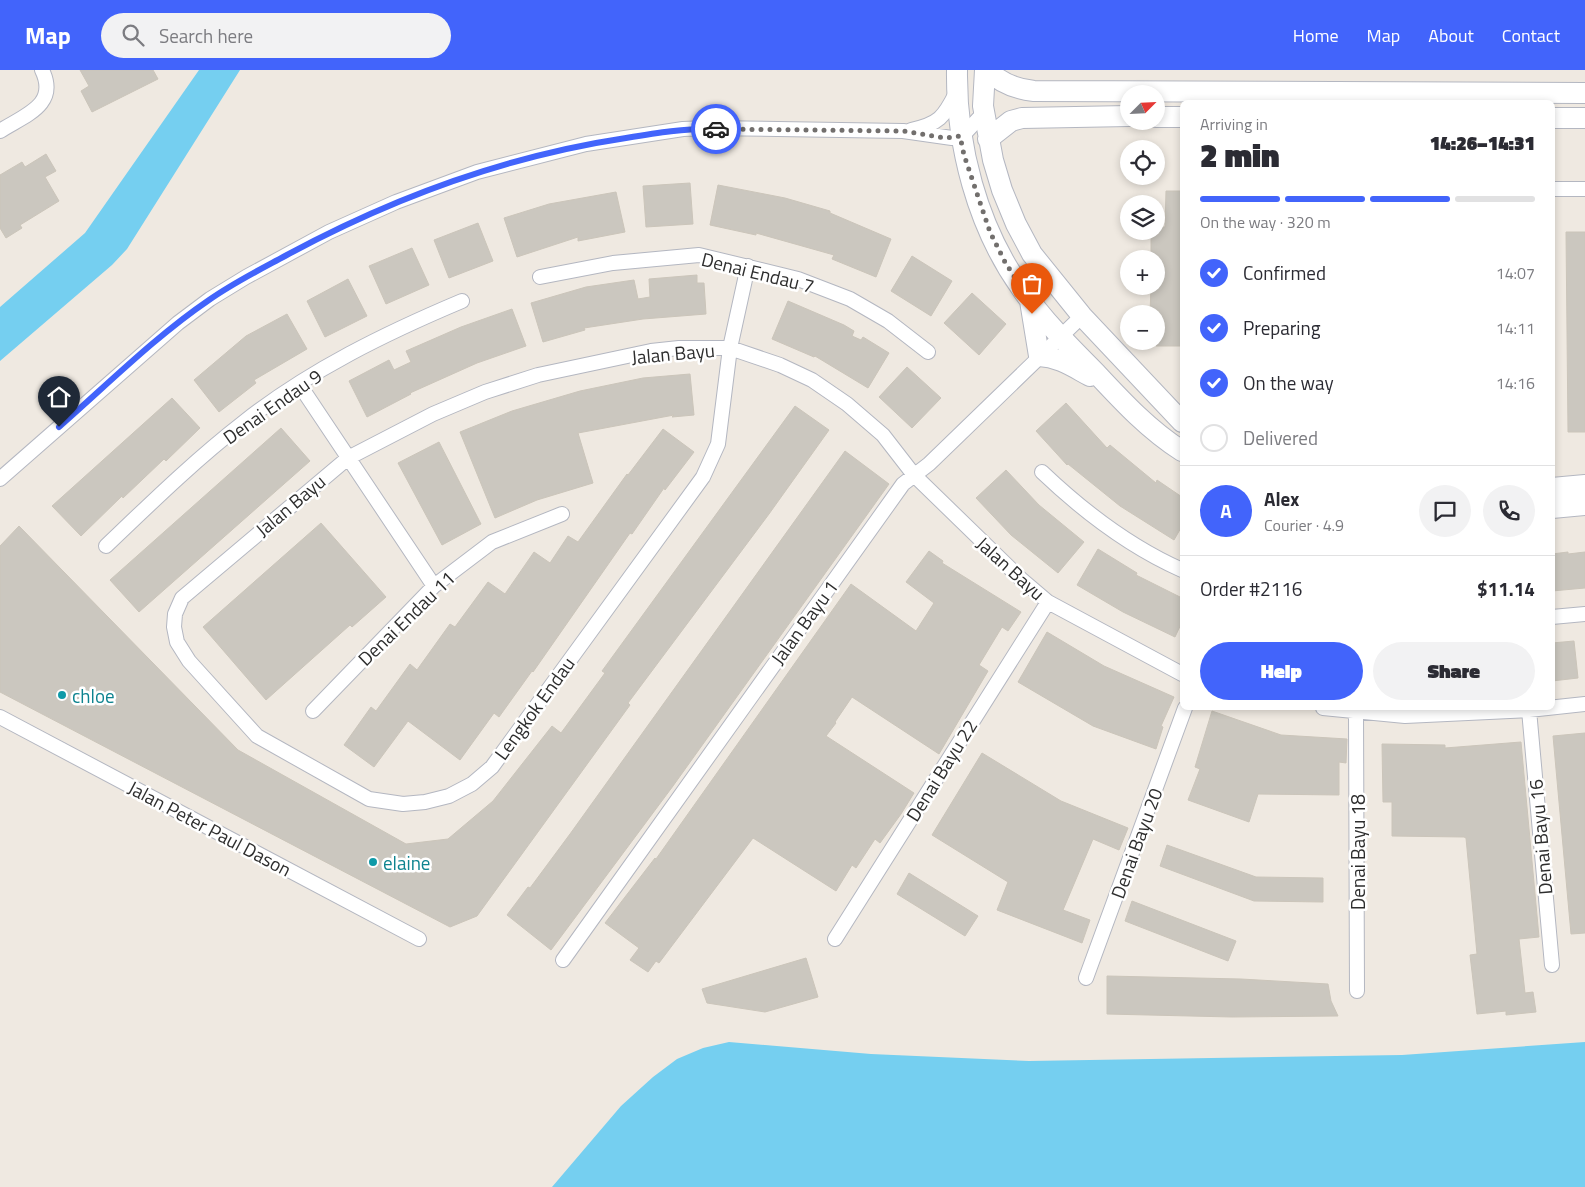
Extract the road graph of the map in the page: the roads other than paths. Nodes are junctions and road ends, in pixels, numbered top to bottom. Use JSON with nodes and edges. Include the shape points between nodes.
{"nodes":[{"id":1,"x":42,"y":70,"type":"edge"},
{"id":2,"x":957,"y":70,"type":"edge"},
{"id":3,"x":987,"y":70,"type":"edge"},
{"id":4,"x":956,"y":93,"type":"junction"},
{"id":5,"x":1585,"y":93,"type":"edge"},
{"id":6,"x":983,"y":106,"type":"junction"},
{"id":7,"x":1120,"y":116,"type":"edge"},
{"id":8,"x":1165,"y":117,"type":"edge"},
{"id":9,"x":1180,"y":117,"type":"edge"},
{"id":10,"x":1555,"y":118,"type":"edge"},
{"id":11,"x":1585,"y":118,"type":"edge"},
{"id":12,"x":0,"y":131,"type":"edge"},
{"id":13,"x":903,"y":131,"type":"junction"},
{"id":14,"x":960,"y":136,"type":"junction"},
{"id":15,"x":988,"y":139,"type":"junction"},
{"id":16,"x":1555,"y":189,"type":"edge"},
{"id":17,"x":1585,"y":189,"type":"edge"},
{"id":18,"x":748,"y":266,"type":"junction"},
{"id":19,"x":540,"y":277,"type":"dead end"},
{"id":20,"x":1029,"y":300,"type":"junction"},
{"id":21,"x":462,"y":301,"type":"dead end"},
{"id":22,"x":1082,"y":316,"type":"junction"},
{"id":23,"x":1060,"y":336,"type":"junction"},
{"id":24,"x":730,"y":348,"type":"junction"},
{"id":25,"x":928,"y":352,"type":"dead end"},
{"id":26,"x":1039,"y":356,"type":"junction"},
{"id":27,"x":299,"y":384,"type":"junction"},
{"id":28,"x":1110,"y":388,"type":"junction"},
{"id":29,"x":1180,"y":420,"type":"edge"},
{"id":30,"x":1180,"y":450,"type":"edge"},
{"id":31,"x":348,"y":458,"type":"junction"},
{"id":32,"x":1042,"y":472,"type":"dead end"},
{"id":33,"x":914,"y":476,"type":"junction"},
{"id":34,"x":0,"y":479,"type":"edge"},
{"id":35,"x":1585,"y":485,"type":"edge"},
{"id":36,"x":1555,"y":488,"type":"edge"},
{"id":37,"x":1585,"y":505,"type":"edge"},
{"id":38,"x":1555,"y":508,"type":"edge"},
{"id":39,"x":562,"y":514,"type":"dead end"},
{"id":40,"x":106,"y":546,"type":"dead end"},
{"id":41,"x":1180,"y":569,"type":"edge"},
{"id":42,"x":434,"y":586,"type":"junction"},
{"id":43,"x":182,"y":598,"type":"joint"},
{"id":44,"x":1048,"y":602,"type":"junction"},
{"id":45,"x":1585,"y":614,"type":"edge"},
{"id":46,"x":1555,"y":618,"type":"edge"},
{"id":47,"x":1180,"y":673,"type":"edge"},
{"id":48,"x":1585,"y":704,"type":"edge"},
{"id":49,"x":1555,"y":707,"type":"edge"},
{"id":50,"x":1184,"y":710,"type":"edge"},
{"id":51,"x":1340,"y":710,"type":"edge"},
{"id":52,"x":1529,"y":710,"type":"joint"},
{"id":53,"x":313,"y":711,"type":"dead end"},
{"id":54,"x":1356,"y":712,"type":"junction"},
{"id":55,"x":0,"y":717,"type":"edge"},
{"id":56,"x":419,"y":939,"type":"dead end"},
{"id":57,"x":835,"y":939,"type":"dead end"},
{"id":58,"x":563,"y":960,"type":"dead end"},
{"id":59,"x":1552,"y":965,"type":"dead end"},
{"id":60,"x":1086,"y":978,"type":"dead end"},
{"id":61,"x":1357,"y":991,"type":"dead end"}],
"edges":[{"from":1,"to":12,"type":"street","via":[[47,94],[41,105]]},
{"from":2,"to":4,"type":"main road"},
{"from":3,"to":5,"type":"main road","via":[[1011,86],[1034,91]]},
{"from":3,"to":6,"type":"main road"},
{"from":4,"to":13,"type":"street","via":[[944,116],[927,126]]},
{"from":4,"to":14,"type":"main road"},
{"from":6,"to":14,"type":"street","via":[[975,124]]},
{"from":6,"to":15,"type":"main road"},
{"from":7,"to":15,"type":"main road","via":[[1022,118],[1011,121]]},
{"from":8,"to":9,"type":"main road"},
{"from":10,"to":11,"type":"main road"},
{"from":13,"to":14,"type":"street","via":[[945,138]]},
{"from":13,"to":34,"type":"street","via":[[683,129],[586,144],[477,172],[396,202],[330,232],[210,299],[178,323]]},
{"from":14,"to":20,"type":"main road","via":[[990,232]]},
{"from":15,"to":22,"type":"main road","via":[[1002,190],[1016,224],[1032,254]]},
{"from":16,"to":17,"type":"street"},
{"from":18,"to":19,"type":"street","name":"Denai Endau 7","via":[[699,255],[613,263]]},
{"from":18,"to":24,"type":"street","name":"Lengkok Endau"},
{"from":18,"to":25,"type":"street","name":"Denai Endau 7","via":[[798,279],[850,299],[888,321]]},
{"from":20,"to":23,"type":"main road"},
{"from":20,"to":26,"type":"main road"},
{"from":21,"to":27,"type":"street","name":"Denai Endau 9","via":[[392,331]]},
{"from":22,"to":23,"type":"street","name":"Jalan Bayu 1"},
{"from":22,"to":29,"type":"main road"},
{"from":23,"to":26,"type":"street","name":"Jalan Bayu 1"},
{"from":23,"to":28,"type":"main road"},
{"from":24,"to":31,"type":"street","name":"Jalan Bayu","via":[[651,351],[538,375],[484,392],[433,414]]},
{"from":24,"to":33,"type":"street","name":"Jalan Bayu","via":[[780,365],[819,384],[883,435]]},
{"from":24,"to":43,"type":"street","name":"Lengkok Endau","via":[[718,444],[703,477],[492,767],[472,784],[449,796],[403,804],[370,799],[257,736],[189,661],[177,642],[175,614]]},
{"from":26,"to":28,"type":"main road","via":[[1063,361]]},
{"from":26,"to":33,"type":"street","name":"Jalan Bayu 1"},
{"from":27,"to":31,"type":"street"},
{"from":27,"to":40,"type":"street","name":"Denai Endau 9","via":[[245,421],[194,463]]},
{"from":28,"to":30,"type":"main road","via":[[1154,432]]},
{"from":31,"to":42,"type":"street"},
{"from":31,"to":43,"type":"street","name":"Jalan Bayu"},
{"from":32,"to":41,"type":"street","via":[[1072,500],[1123,537]]},
{"from":33,"to":44,"type":"street","name":"Jalan Bayu"},
{"from":33,"to":58,"type":"street","name":"Jalan Bayu 1","via":[[903,484]]},
{"from":35,"to":36,"type":"main road"},
{"from":37,"to":38,"type":"main road"},
{"from":39,"to":42,"type":"street","name":"Denai Endau 11","via":[[492,542]]},
{"from":42,"to":53,"type":"street","name":"Denai Endau 11"},
{"from":44,"to":47,"type":"street","name":"Jalan Bayu"},
{"from":44,"to":57,"type":"street","name":"Denai Bayu 22"},
{"from":45,"to":46,"type":"street"},
{"from":48,"to":49,"type":"street"},
{"from":50,"to":60,"type":"street","name":"Denai Bayu 20"},
{"from":51,"to":54,"type":"street"},
{"from":52,"to":54,"type":"street","via":[[1405,716]]},
{"from":52,"to":59,"type":"street","name":"Denai Bayu 16"},
{"from":54,"to":61,"type":"street","name":"Denai Bayu 18"},
{"from":55,"to":56,"type":"street","name":"Jalan Peter Paul Dason"}]}
